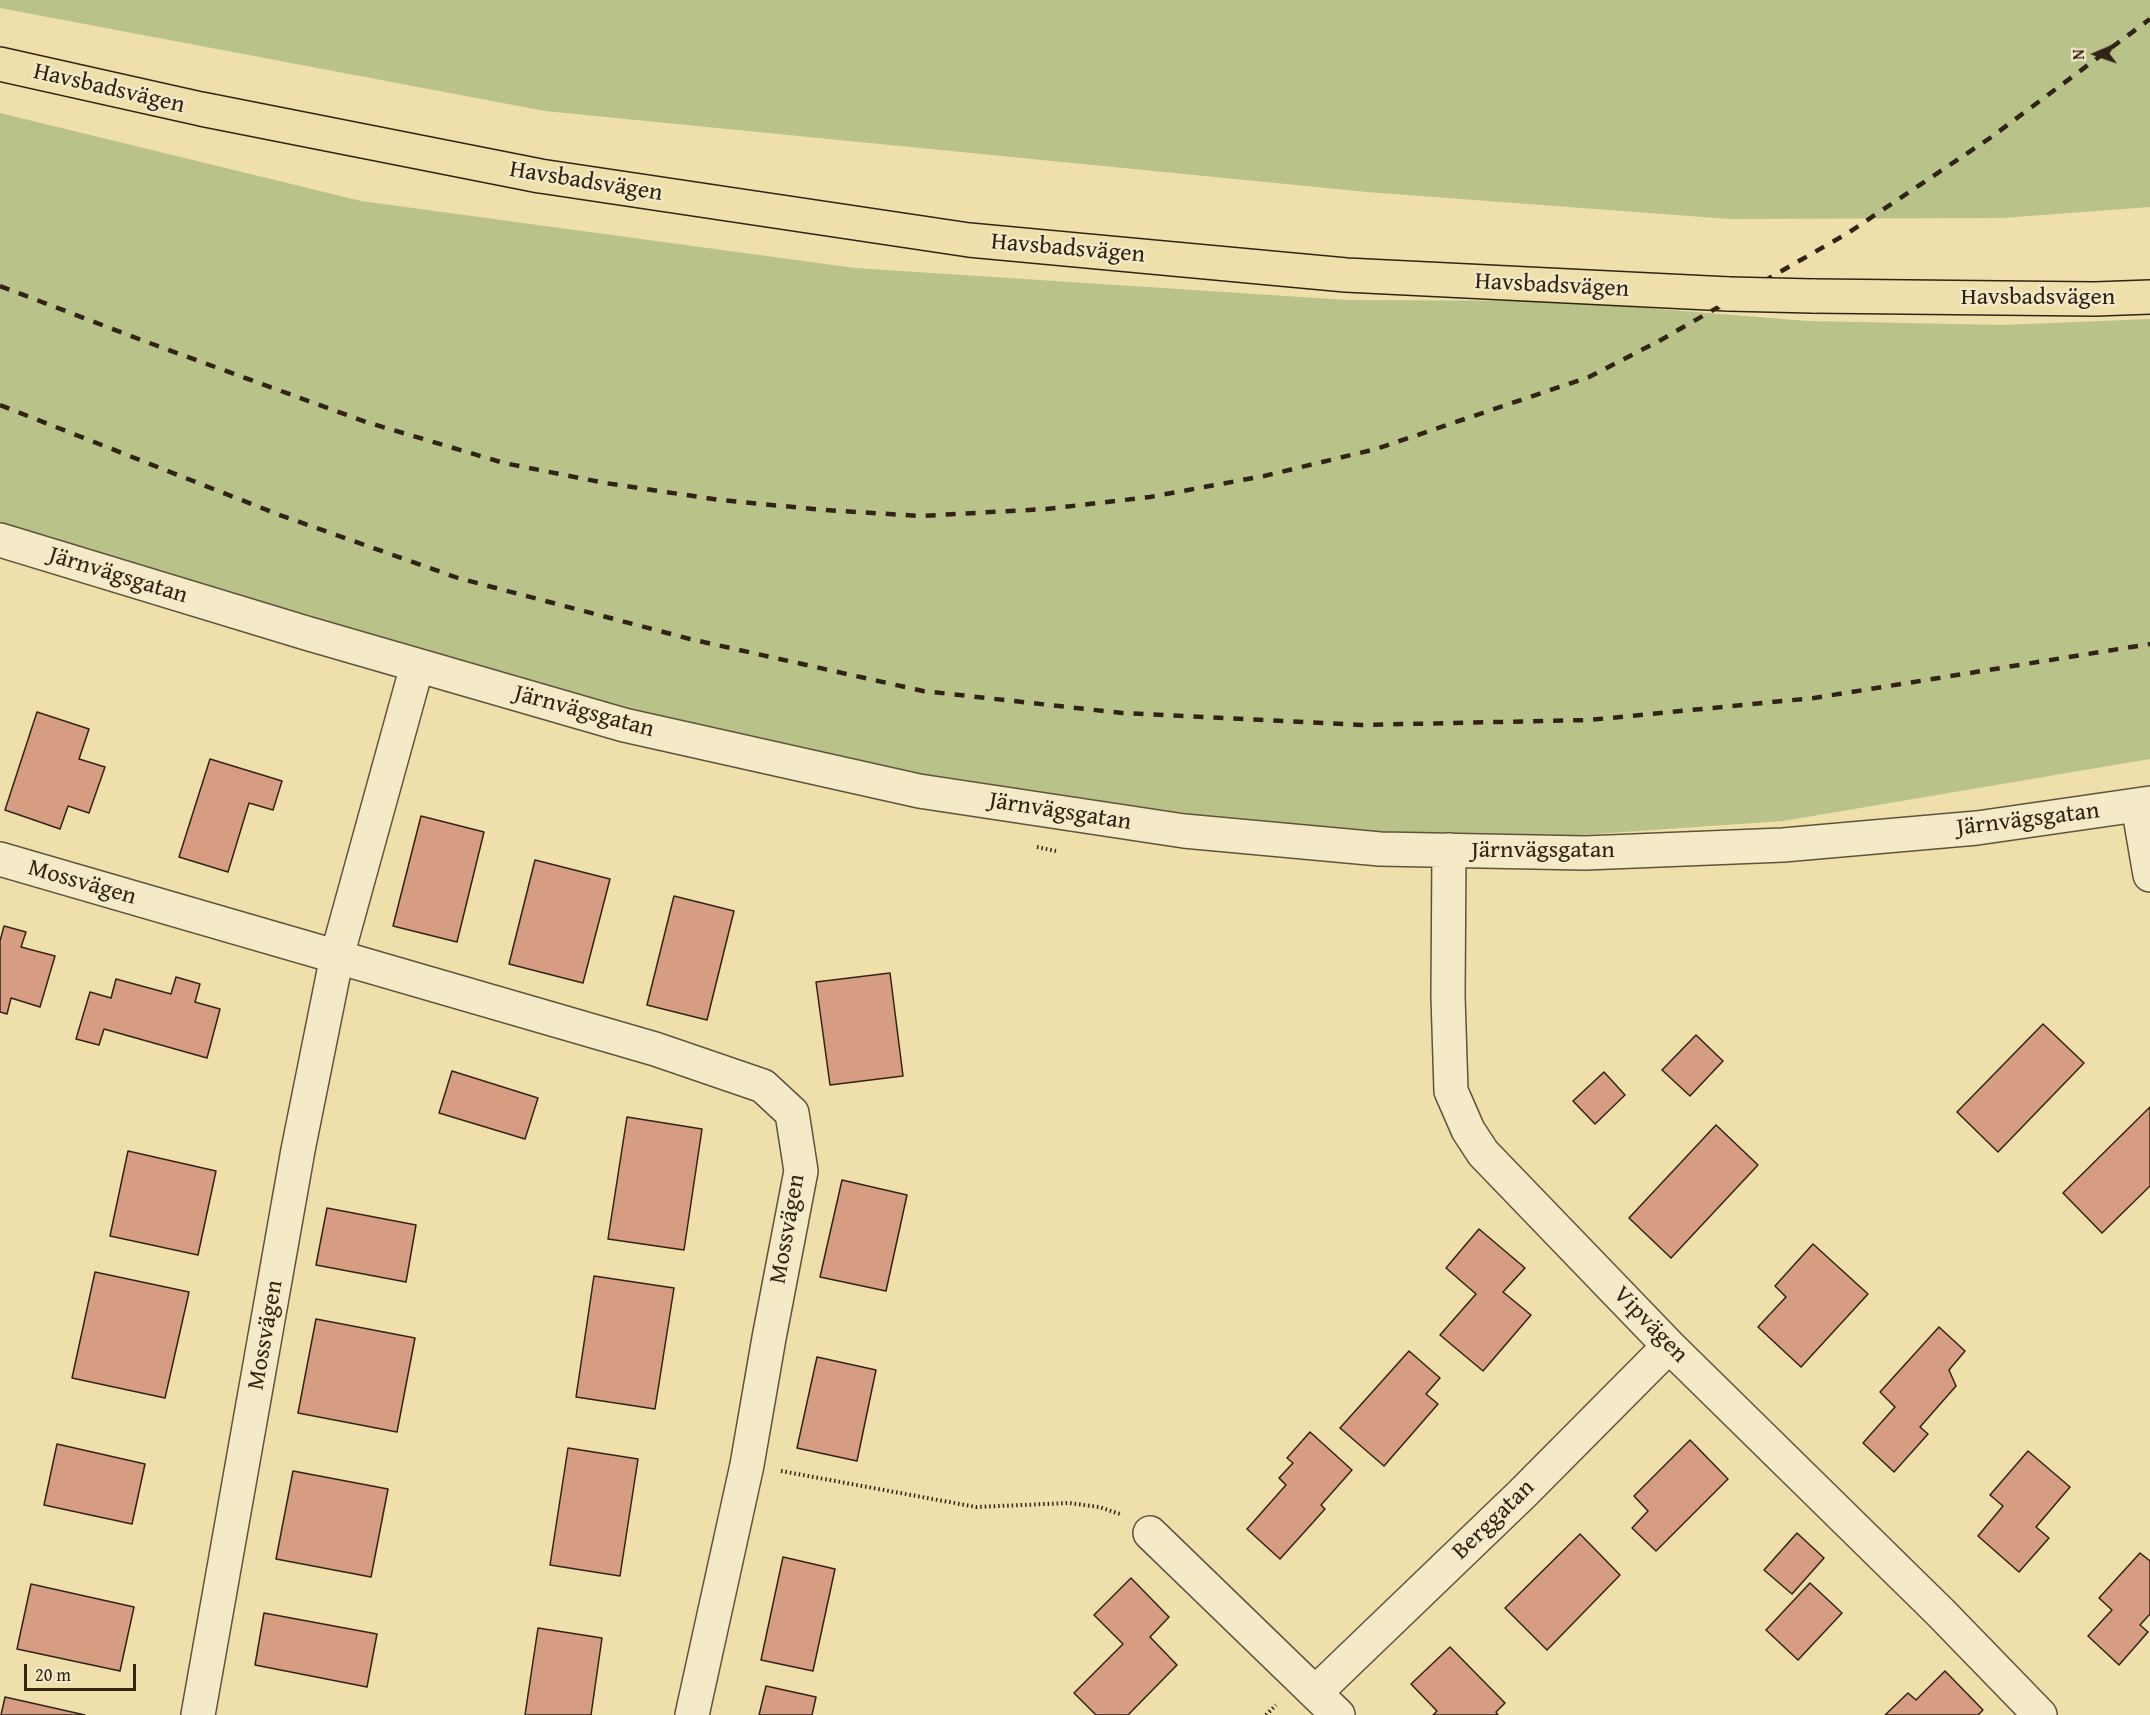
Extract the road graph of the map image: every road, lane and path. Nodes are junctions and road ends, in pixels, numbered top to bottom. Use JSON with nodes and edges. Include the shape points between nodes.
{"nodes":[{"id":1,"x":0,"y":64,"type":"edge"},
{"id":2,"x":2150,"y":297,"type":"edge"},
{"id":3,"x":0,"y":540,"type":"edge"},
{"id":4,"x":417,"y":666,"type":"junction"},
{"id":5,"x":2144,"y":804,"type":"edge"},
{"id":6,"x":1449,"y":850,"type":"junction"},
{"id":7,"x":0,"y":859,"type":"edge"},
{"id":8,"x":2150,"y":875,"type":"edge"},
{"id":9,"x":337,"y":956,"type":"junction"},
{"id":10,"x":1669,"y":1346,"type":"junction"},
{"id":11,"x":747,"y":1465,"type":"junction"},
{"id":12,"x":1150,"y":1533,"type":"joint"},
{"id":13,"x":1327,"y":1704,"type":"edge"},
{"id":14,"x":198,"y":1715,"type":"edge"},
{"id":15,"x":692,"y":1715,"type":"edge"},
{"id":16,"x":2040,"y":1715,"type":"edge"}],
"edges":[{"from":1,"to":2,"type":"main road","name":"Havsbadsvägen","bridge":true,"via":[[201,109],[540,176],[969,240],[1346,276],[1729,294]]},
{"from":3,"to":4,"type":"street","name":"Järnvägsgatan"},
{"from":4,"to":6,"type":"street","name":"Järnvägsgatan","via":[[624,725],[919,791],[1184,831],[1380,849]]},
{"from":4,"to":9,"type":"street","name":"Mossvägen"},
{"from":5,"to":6,"type":"street","name":"Järnvägsgatan","via":[[1977,828],[1783,845],[1585,852]]},
{"from":5,"to":8,"type":"street"},
{"from":6,"to":10,"type":"street","name":"Vipvägen","via":[[1451,1091],[1463,1120],[1483,1153]]},
{"from":7,"to":9,"type":"street","name":"Mossvägen"},
{"from":9,"to":11,"type":"street","name":"Mossvägen","via":[[655,1049],[763,1086],[792,1113],[801,1171]]},
{"from":9,"to":14,"type":"street","name":"Mossvägen","via":[[298,1150]]},
{"from":10,"to":13,"type":"street","name":"Berggatan","via":[[1522,1494]]},
{"from":10,"to":16,"type":"street","name":"Vipvägen"},
{"from":11,"to":12,"type":"path","via":[[976,1507],[1069,1503],[1099,1507],[1126,1516]]},
{"from":11,"to":15,"type":"street","name":"Mossvägen"},
{"from":12,"to":13,"type":"street","name":"Berggatan"}]}
